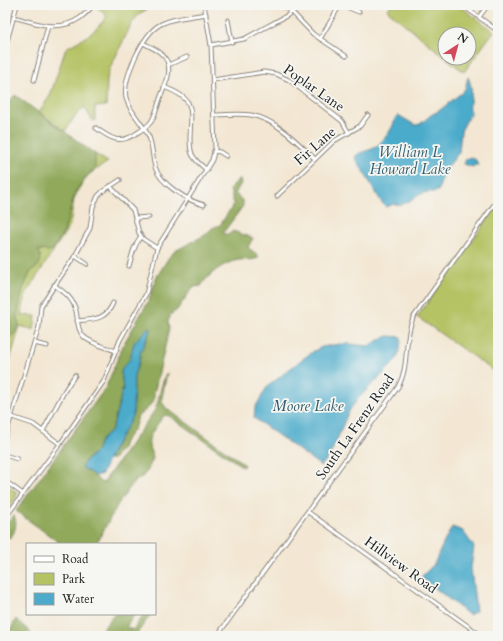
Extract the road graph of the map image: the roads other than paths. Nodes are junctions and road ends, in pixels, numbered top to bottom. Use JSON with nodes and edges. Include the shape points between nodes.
{"nodes":[{"id":1,"x":17,"y":5,"type":"edge"},
{"id":2,"x":93,"y":5,"type":"edge"},
{"id":3,"x":204,"y":5,"type":"edge"},
{"id":4,"x":282,"y":5,"type":"edge"},
{"id":5,"x":299,"y":5,"type":"edge"},
{"id":6,"x":341,"y":5,"type":"edge"},
{"id":7,"x":462,"y":5,"type":"edge"},
{"id":8,"x":488,"y":5,"type":"edge"},
{"id":9,"x":292,"y":12,"type":"junction"},
{"id":10,"x":359,"y":12,"type":"dead end"},
{"id":11,"x":206,"y":14,"type":"junction"},
{"id":12,"x":13,"y":17,"type":"junction"},
{"id":13,"x":479,"y":17,"type":"junction"},
{"id":14,"x":228,"y":20,"type":"dead end"},
{"id":15,"x":48,"y":26,"type":"junction"},
{"id":16,"x":498,"y":31,"type":"edge"},
{"id":17,"x":320,"y":39,"type":"junction"},
{"id":18,"x":232,"y":42,"type":"junction"},
{"id":19,"x":143,"y":43,"type":"junction"},
{"id":20,"x":211,"y":45,"type":"junction"},
{"id":21,"x":5,"y":46,"type":"edge"},
{"id":22,"x":346,"y":56,"type":"dead end"},
{"id":23,"x":187,"y":57,"type":"dead end"},
{"id":24,"x":168,"y":66,"type":"junction"},
{"id":25,"x":34,"y":80,"type":"dead end"},
{"id":26,"x":213,"y":80,"type":"junction"},
{"id":27,"x":164,"y":87,"type":"junction"},
{"id":28,"x":214,"y":115,"type":"junction"},
{"id":29,"x":368,"y":115,"type":"dead end"},
{"id":30,"x":96,"y":128,"type":"dead end"},
{"id":31,"x":144,"y":128,"type":"junction"},
{"id":32,"x":349,"y":133,"type":"junction"},
{"id":33,"x":214,"y":151,"type":"junction"},
{"id":34,"x":226,"y":156,"type":"dead end"},
{"id":35,"x":315,"y":159,"type":"junction"},
{"id":36,"x":207,"y":170,"type":"junction"},
{"id":37,"x":120,"y":180,"type":"dead end"},
{"id":38,"x":110,"y":186,"type":"junction"},
{"id":39,"x":277,"y":196,"type":"dead end"},
{"id":40,"x":188,"y":199,"type":"junction"},
{"id":41,"x":498,"y":199,"type":"edge"},
{"id":42,"x":204,"y":205,"type":"dead end"},
{"id":43,"x":150,"y":217,"type":"dead end"},
{"id":44,"x":136,"y":218,"type":"junction"},
{"id":45,"x":141,"y":236,"type":"junction"},
{"id":46,"x":157,"y":248,"type":"junction"},
{"id":47,"x":75,"y":256,"type":"junction"},
{"id":48,"x":87,"y":264,"type":"dead end"},
{"id":49,"x":129,"y":266,"type":"dead end"},
{"id":50,"x":54,"y":286,"type":"junction"},
{"id":51,"x":113,"y":303,"type":"dead end"},
{"id":52,"x":78,"y":321,"type":"junction"},
{"id":53,"x":34,"y":342,"type":"junction"},
{"id":54,"x":46,"y":346,"type":"dead end"},
{"id":55,"x":116,"y":351,"type":"junction"},
{"id":56,"x":75,"y":375,"type":"dead end"},
{"id":57,"x":12,"y":417,"type":"junction"},
{"id":58,"x":43,"y":431,"type":"junction"},
{"id":59,"x":5,"y":437,"type":"edge"},
{"id":60,"x":60,"y":444,"type":"junction"},
{"id":61,"x":5,"y":455,"type":"edge"},
{"id":62,"x":17,"y":459,"type":"dead end"},
{"id":63,"x":5,"y":481,"type":"edge"},
{"id":64,"x":23,"y":494,"type":"junction"},
{"id":65,"x":308,"y":512,"type":"junction"},
{"id":66,"x":5,"y":518,"type":"edge"},
{"id":67,"x":217,"y":636,"type":"edge"},
{"id":68,"x":482,"y":636,"type":"edge"}],
"edges":[{"from":1,"to":12,"type":"street"},
{"from":2,"to":15,"type":"street","via":[[71,24]]},
{"from":3,"to":11,"type":"street"},
{"from":4,"to":9,"type":"street"},
{"from":5,"to":9,"type":"street"},
{"from":6,"to":10,"type":"street"},
{"from":6,"to":17,"type":"street"},
{"from":7,"to":13,"type":"street"},
{"from":8,"to":13,"type":"street"},
{"from":9,"to":17,"type":"street"},
{"from":9,"to":18,"type":"street","via":[[244,39]]},
{"from":11,"to":19,"type":"street","via":[[160,24],[148,34]]},
{"from":11,"to":20,"type":"street"},
{"from":12,"to":15,"type":"street"},
{"from":12,"to":21,"type":"street"},
{"from":13,"to":16,"type":"street"},
{"from":14,"to":18,"type":"street"},
{"from":15,"to":25,"type":"street"},
{"from":17,"to":22,"type":"street"},
{"from":18,"to":20,"type":"street"},
{"from":19,"to":24,"type":"street","via":[[160,52]]},
{"from":19,"to":31,"type":"street","via":[[128,75],[125,90],[128,104]]},
{"from":20,"to":26,"type":"street"},
{"from":23,"to":24,"type":"street"},
{"from":24,"to":27,"type":"street","via":[[169,73]]},
{"from":26,"to":28,"type":"street"},
{"from":26,"to":32,"type":"street","name":"Poplar Lane","via":[[264,72],[276,74],[289,80],[342,121]]},
{"from":27,"to":31,"type":"street","via":[[153,119]]},
{"from":27,"to":36,"type":"street","via":[[181,94],[188,103],[191,112],[191,151],[196,161]]},
{"from":28,"to":33,"type":"street"},
{"from":28,"to":35,"type":"street","via":[[250,115],[264,119],[299,143]]},
{"from":29,"to":32,"type":"street","name":"Fir Lane","via":[[360,126]]},
{"from":30,"to":31,"type":"street","via":[[107,136],[120,140],[131,137]]},
{"from":31,"to":40,"type":"street","via":[[150,139],[154,165],[159,176]]},
{"from":32,"to":35,"type":"street","name":"Fir Lane","via":[[334,141]]},
{"from":33,"to":34,"type":"street"},
{"from":33,"to":36,"type":"street"},
{"from":35,"to":39,"type":"street","name":"Fir Lane"},
{"from":36,"to":40,"type":"street"},
{"from":37,"to":38,"type":"street"},
{"from":38,"to":44,"type":"street"},
{"from":38,"to":47,"type":"street","via":[[95,201],[90,228]]},
{"from":40,"to":42,"type":"street"},
{"from":40,"to":46,"type":"street"},
{"from":41,"to":65,"type":"street","name":"South La Frenz Road","via":[[413,318],[408,331],[405,370],[398,387]]},
{"from":43,"to":44,"type":"street"},
{"from":44,"to":45,"type":"street"},
{"from":45,"to":46,"type":"street"},
{"from":45,"to":49,"type":"street","via":[[134,248]]},
{"from":46,"to":55,"type":"street","via":[[146,294]]},
{"from":47,"to":48,"type":"street"},
{"from":47,"to":50,"type":"street"},
{"from":50,"to":52,"type":"street","via":[[68,295],[76,310]]},
{"from":50,"to":53,"type":"street","via":[[41,306],[39,327]]},
{"from":51,"to":52,"type":"street","via":[[104,316]]},
{"from":52,"to":55,"type":"street","via":[[80,331],[88,340]]},
{"from":53,"to":54,"type":"street"},
{"from":53,"to":57,"type":"street"},
{"from":55,"to":60,"type":"street","via":[[104,381]]},
{"from":56,"to":58,"type":"street"},
{"from":57,"to":58,"type":"street","via":[[33,424]]},
{"from":57,"to":59,"type":"street"},
{"from":58,"to":60,"type":"street"},
{"from":60,"to":64,"type":"street"},
{"from":61,"to":62,"type":"street"},
{"from":63,"to":64,"type":"street"},
{"from":64,"to":66,"type":"street"},
{"from":65,"to":67,"type":"street","name":"South La Frenz Road"},
{"from":65,"to":68,"type":"street","name":"Hillview Road"}]}
